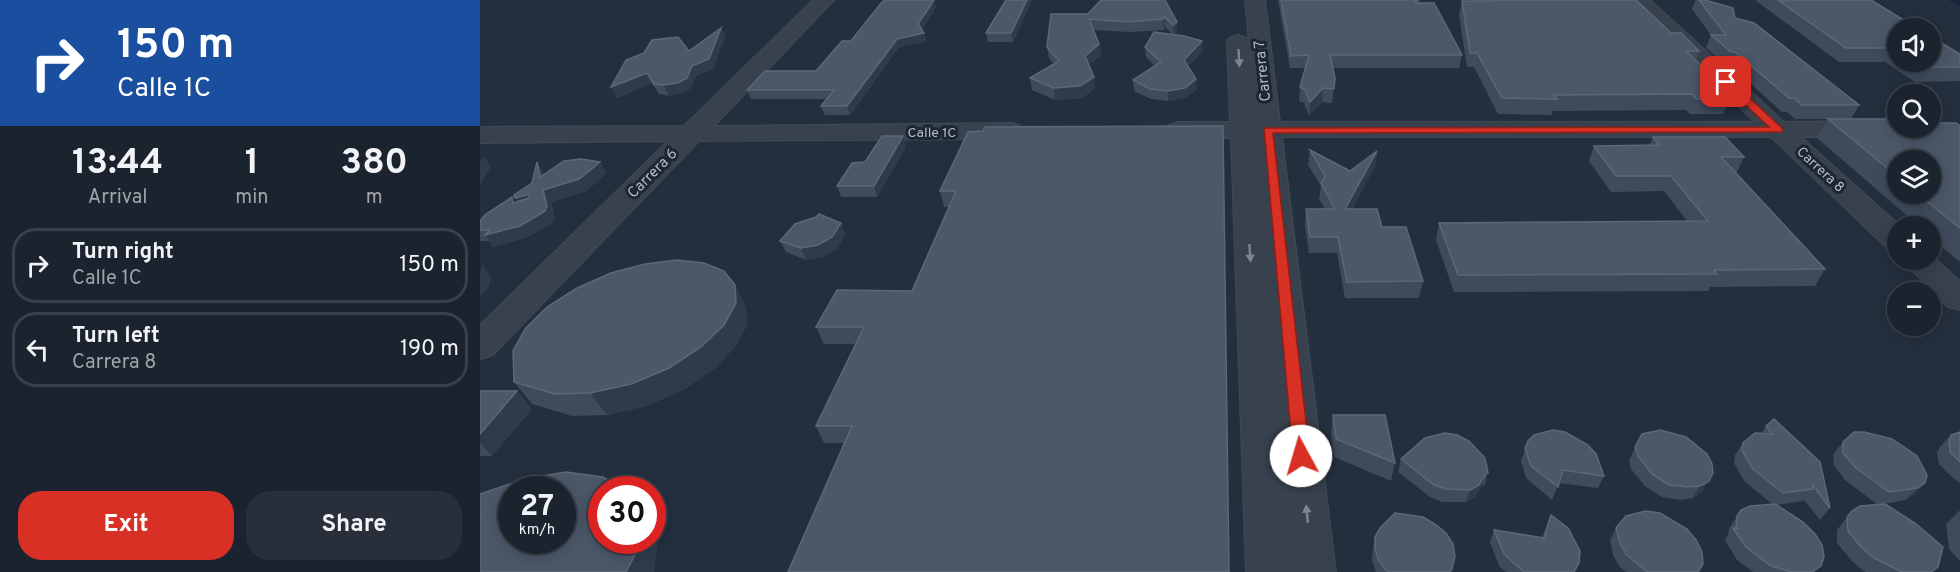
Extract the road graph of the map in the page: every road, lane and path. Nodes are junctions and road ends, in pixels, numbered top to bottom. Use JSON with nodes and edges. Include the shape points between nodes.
{"nodes":[{"id":1,"x":824,"y":0,"type":"edge"},
{"id":2,"x":1236,"y":0,"type":"edge"},
{"id":3,"x":1255,"y":0,"type":"edge"},
{"id":4,"x":1638,"y":0,"type":"edge"},
{"id":5,"x":1886,"y":129,"type":"edge"},
{"id":6,"x":1159,"y":130,"type":"edge"},
{"id":7,"x":1255,"y":130,"type":"junction"},
{"id":8,"x":1778,"y":130,"type":"junction"},
{"id":9,"x":1039,"y":131,"type":"edge"},
{"id":10,"x":690,"y":134,"type":"junction"},
{"id":11,"x":480,"y":135,"type":"edge"},
{"id":12,"x":1887,"y":231,"type":"edge"},
{"id":13,"x":1929,"y":270,"type":"edge"},
{"id":14,"x":1960,"y":299,"type":"edge"},
{"id":15,"x":480,"y":346,"type":"edge"},
{"id":16,"x":1269,"y":572,"type":"edge"},
{"id":17,"x":1313,"y":572,"type":"edge"}],
"edges":[{"from":1,"to":10,"type":"street","name":"Carrera 6"},
{"from":2,"to":7,"type":"street","name":"Carrera 7","one_way":true},
{"from":3,"to":7,"type":"street","name":"Carrera 7"},
{"from":4,"to":8,"type":"street","name":"Carrera 8"},
{"from":5,"to":8,"type":"street"},
{"from":6,"to":7,"type":"street"},
{"from":7,"to":8,"type":"street"},
{"from":7,"to":16,"type":"street","name":"Carrera 7","one_way":true},
{"from":17,"to":7,"type":"street","name":"Carrera 7","one_way":true},
{"from":8,"to":12,"type":"street","name":"Carrera 8"},
{"from":9,"to":10,"type":"street","name":"Calle 1C"},
{"from":10,"to":11,"type":"street","name":"Calle 1C"},
{"from":10,"to":15,"type":"street","name":"Carrera 6"},
{"from":13,"to":14,"type":"street"}]}
